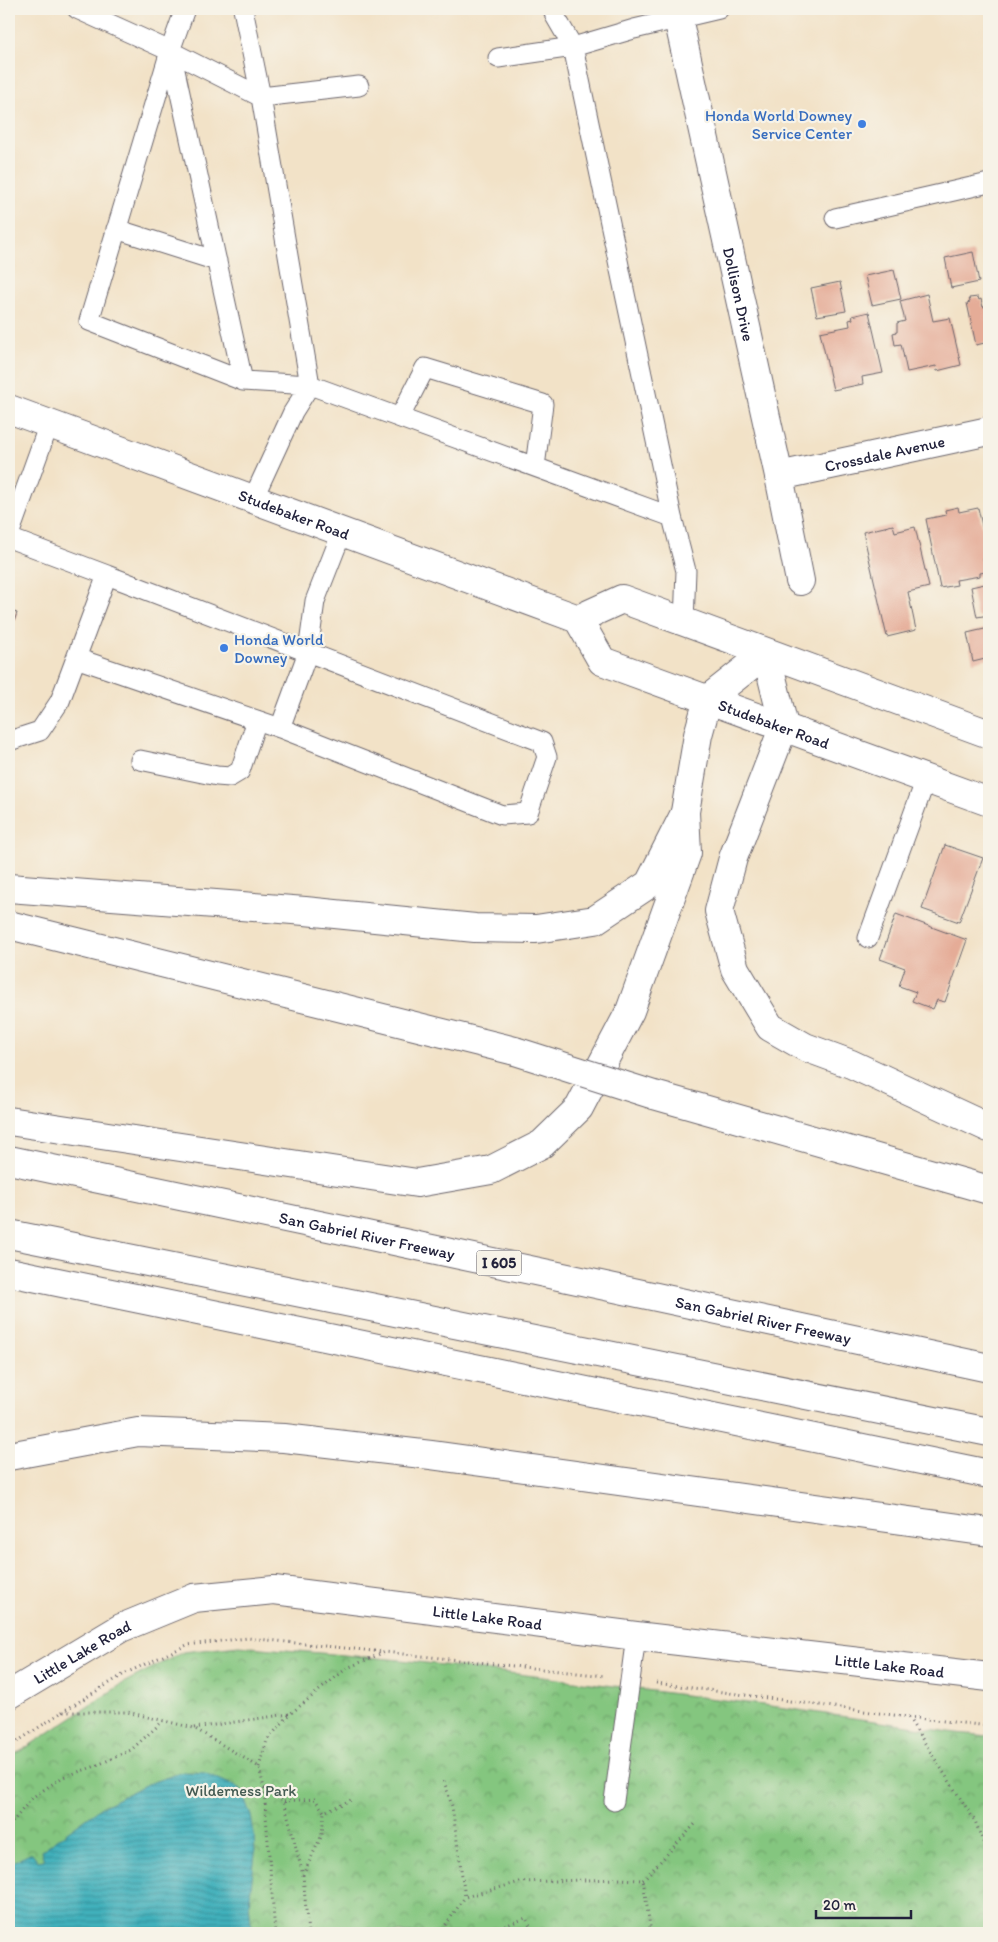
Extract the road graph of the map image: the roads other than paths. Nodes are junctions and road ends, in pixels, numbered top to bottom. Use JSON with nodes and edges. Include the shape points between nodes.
{"nodes":[{"id":1,"x":185,"y":9,"type":"edge"},
{"id":2,"x":243,"y":9,"type":"edge"},
{"id":3,"x":554,"y":9,"type":"edge"},
{"id":4,"x":719,"y":9,"type":"edge"},
{"id":5,"x":83,"y":10,"type":"edge"},
{"id":6,"x":677,"y":13,"type":"edge"},
{"id":7,"x":573,"y":47,"type":"junction"},
{"id":8,"x":170,"y":51,"type":"junction"},
{"id":9,"x":498,"y":58,"type":"dead end"},
{"id":10,"x":359,"y":86,"type":"dead end"},
{"id":11,"x":261,"y":97,"type":"junction"},
{"id":12,"x":989,"y":183,"type":"edge"},
{"id":13,"x":835,"y":218,"type":"dead end"},
{"id":14,"x":116,"y":229,"type":"junction"},
{"id":15,"x":217,"y":261,"type":"junction"},
{"id":16,"x":243,"y":381,"type":"junction"},
{"id":17,"x":310,"y":385,"type":"junction"},
{"id":18,"x":9,"y":409,"type":"edge"},
{"id":19,"x":400,"y":417,"type":"junction"},
{"id":20,"x":49,"y":424,"type":"junction"},
{"id":21,"x":989,"y":432,"type":"edge"},
{"id":22,"x":535,"y":467,"type":"junction"},
{"id":23,"x":779,"y":476,"type":"junction"},
{"id":24,"x":253,"y":499,"type":"junction"},
{"id":25,"x":672,"y":517,"type":"junction"},
{"id":26,"x":342,"y":532,"type":"junction"},
{"id":27,"x":9,"y":536,"type":"edge"},
{"id":28,"x":107,"y":575,"type":"junction"},
{"id":29,"x":800,"y":581,"type":"dead end"},
{"id":30,"x":578,"y":620,"type":"junction"},
{"id":31,"x":684,"y":622,"type":"junction"},
{"id":32,"x":308,"y":652,"type":"junction"},
{"id":33,"x":766,"y":653,"type":"junction"},
{"id":34,"x":76,"y":658,"type":"junction"},
{"id":35,"x":708,"y":699,"type":"junction"},
{"id":36,"x":257,"y":720,"type":"junction"},
{"id":37,"x":784,"y":726,"type":"junction"},
{"id":38,"x":280,"y":728,"type":"junction"},
{"id":39,"x":989,"y":734,"type":"edge"},
{"id":40,"x":9,"y":740,"type":"edge"},
{"id":41,"x":140,"y":760,"type":"dead end"},
{"id":42,"x":926,"y":779,"type":"junction"},
{"id":43,"x":989,"y":802,"type":"edge"},
{"id":44,"x":685,"y":812,"type":"junction"},
{"id":45,"x":9,"y":888,"type":"edge"},
{"id":46,"x":9,"y":925,"type":"edge"},
{"id":47,"x":868,"y":938,"type":"dead end"},
{"id":48,"x":9,"y":1121,"type":"edge"},
{"id":49,"x":989,"y":1128,"type":"edge"},
{"id":50,"x":9,"y":1160,"type":"edge"},
{"id":51,"x":989,"y":1190,"type":"edge"},
{"id":52,"x":9,"y":1234,"type":"edge"},
{"id":53,"x":9,"y":1272,"type":"edge"},
{"id":54,"x":9,"y":1288,"type":"edge"},
{"id":55,"x":110,"y":1293,"type":"junction"},
{"id":56,"x":989,"y":1368,"type":"edge"},
{"id":57,"x":989,"y":1432,"type":"edge"},
{"id":58,"x":9,"y":1456,"type":"edge"},
{"id":59,"x":989,"y":1474,"type":"edge"},
{"id":60,"x":989,"y":1532,"type":"edge"},
{"id":61,"x":636,"y":1636,"type":"junction"},
{"id":62,"x":989,"y":1677,"type":"edge"},
{"id":63,"x":9,"y":1695,"type":"edge"},
{"id":64,"x":614,"y":1801,"type":"dead end"}],
"edges":[{"from":1,"to":8,"type":"lane"},
{"from":2,"to":11,"type":"lane"},
{"from":3,"to":7,"type":"lane"},
{"from":4,"to":6,"type":"lane"},
{"from":5,"to":8,"type":"lane"},
{"from":6,"to":7,"type":"lane"},
{"from":6,"to":23,"type":"main road","name":"Dollison Drive"},
{"from":7,"to":9,"type":"lane"},
{"from":7,"to":25,"type":"lane"},
{"from":8,"to":11,"type":"lane"},
{"from":8,"to":14,"type":"lane"},
{"from":8,"to":15,"type":"lane"},
{"from":10,"to":11,"type":"lane"},
{"from":11,"to":17,"type":"lane"},
{"from":12,"to":13,"type":"lane"},
{"from":14,"to":15,"type":"lane"},
{"from":14,"to":16,"type":"lane","via":[[89,320]]},
{"from":15,"to":16,"type":"lane"},
{"from":16,"to":17,"type":"lane"},
{"from":17,"to":19,"type":"lane"},
{"from":17,"to":24,"type":"lane","via":[[293,412]]},
{"from":18,"to":20,"type":"main road","name":"Studebaker Road"},
{"from":19,"to":22,"type":"lane"},
{"from":19,"to":22,"type":"lane","via":[[425,368],[543,404]]},
{"from":20,"to":24,"type":"main road","name":"Studebaker Road"},
{"from":20,"to":27,"type":"lane"},
{"from":21,"to":23,"type":"main road","name":"Crossdale Avenue"},
{"from":22,"to":25,"type":"lane"},
{"from":23,"to":29,"type":"main road","name":"Dollison Drive"},
{"from":24,"to":26,"type":"main road","name":"Studebaker Road"},
{"from":25,"to":31,"type":"lane","via":[[686,571]]},
{"from":26,"to":30,"type":"main road","name":"Studebaker Road"},
{"from":26,"to":32,"type":"lane","via":[[315,601]]},
{"from":27,"to":28,"type":"lane"},
{"from":28,"to":32,"type":"lane"},
{"from":28,"to":34,"type":"lane"},
{"from":30,"to":31,"type":"main road","via":[[622,599]]},
{"from":30,"to":35,"type":"main road","name":"Studebaker Road","via":[[602,661]]},
{"from":31,"to":33,"type":"main road"},
{"from":32,"to":38,"type":"lane"},
{"from":32,"to":38,"type":"lane","via":[[542,742],[548,757],[528,813],[502,815]]},
{"from":33,"to":35,"type":"main road"},
{"from":33,"to":37,"type":"main road"},
{"from":33,"to":39,"type":"main road"},
{"from":34,"to":36,"type":"lane"},
{"from":34,"to":40,"type":"lane","via":[[60,701],[40,731]]},
{"from":35,"to":37,"type":"main road","name":"Studebaker Road"},
{"from":35,"to":44,"type":"main road","via":[[698,735]]},
{"from":36,"to":38,"type":"lane"},
{"from":36,"to":41,"type":"lane","via":[[240,771],[230,777]]},
{"from":37,"to":42,"type":"main road","name":"Studebaker Road"},
{"from":37,"to":49,"type":"main road","via":[[733,858],[719,911],[735,970],[770,1027],[805,1047],[851,1064]]},
{"from":42,"to":43,"type":"main road","name":"Studebaker Road"},
{"from":42,"to":47,"type":"lane"},
{"from":44,"to":45,"type":"main road","via":[[649,884],[595,920],[536,929],[475,928]]},
{"from":44,"to":48,"type":"main road","via":[[687,853],[630,1011],[583,1099],[542,1144],[491,1170],[417,1182]]},
{"from":46,"to":51,"type":"main road","bridge":true,"via":[[515,1051],[654,1095]]},
{"from":50,"to":56,"type":"main road","name":"San Gabriel River Freeway","number":"I 605"},
{"from":52,"to":57,"type":"main road"},
{"from":53,"to":55,"type":"main road"},
{"from":54,"to":55,"type":"main road"},
{"from":55,"to":59,"type":"main road"},
{"from":58,"to":60,"type":"main road","via":[[138,1432],[284,1438],[431,1455]]},
{"from":61,"to":62,"type":"main road","name":"Little Lake Road"},
{"from":61,"to":63,"type":"main road","name":"Little Lake Road","via":[[274,1590],[194,1598],[121,1628]]},
{"from":61,"to":64,"type":"lane"}]}
